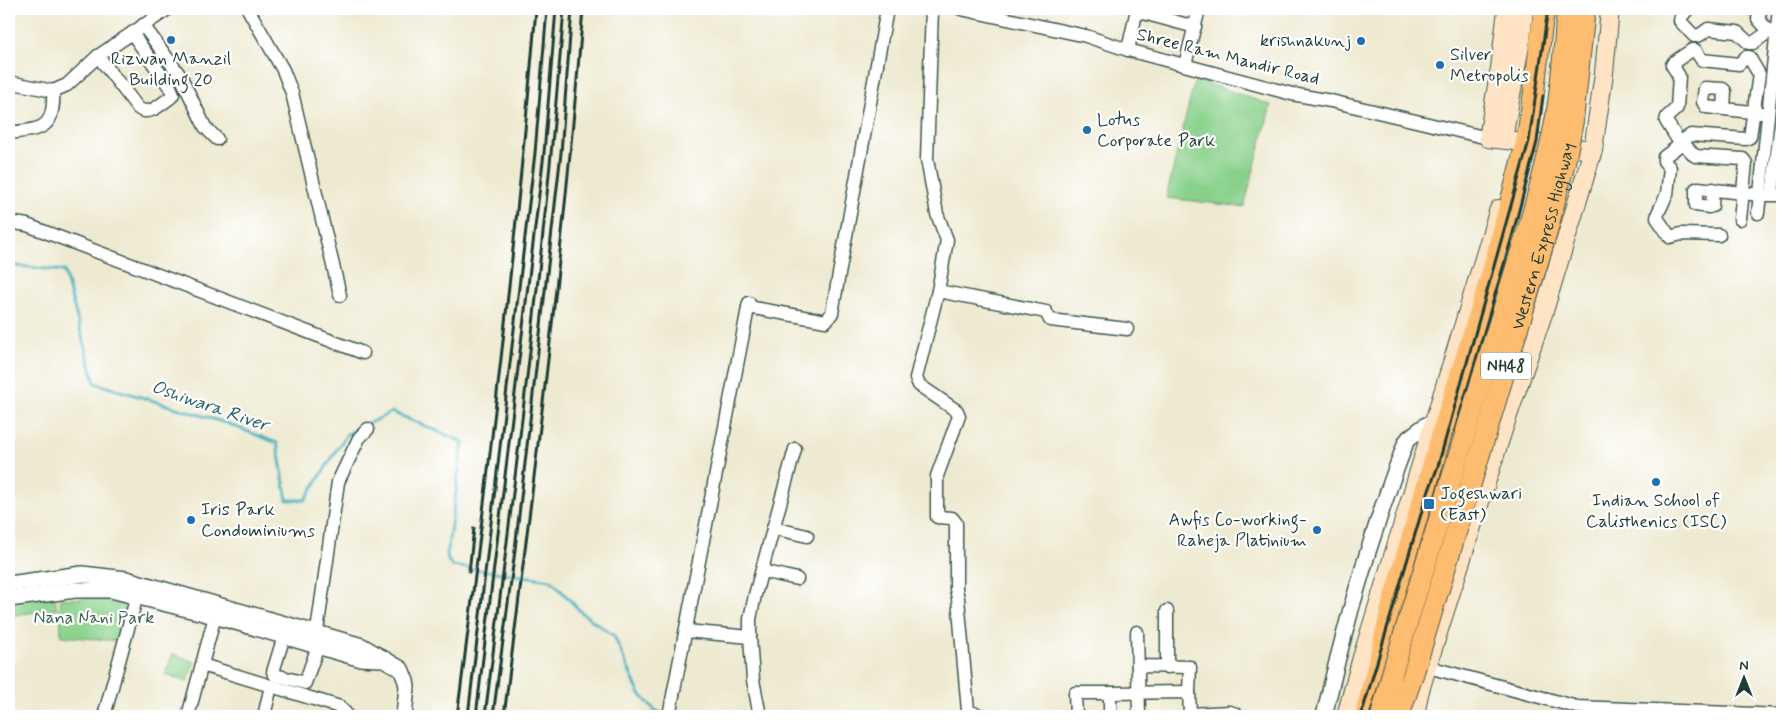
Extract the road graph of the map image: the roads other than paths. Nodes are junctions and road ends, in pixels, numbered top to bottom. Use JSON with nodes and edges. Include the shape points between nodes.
{"nodes":[{"id":1,"x":168,"y":9,"type":"edge"},
{"id":2,"x":248,"y":9,"type":"edge"},
{"id":3,"x":887,"y":9,"type":"edge"},
{"id":4,"x":932,"y":9,"type":"edge"},
{"id":5,"x":961,"y":9,"type":"edge"},
{"id":6,"x":1199,"y":9,"type":"edge"},
{"id":7,"x":1507,"y":9,"type":"edge"},
{"id":8,"x":1524,"y":9,"type":"edge"},
{"id":9,"x":1539,"y":9,"type":"edge"},
{"id":10,"x":1544,"y":9,"type":"edge"},
{"id":11,"x":1567,"y":9,"type":"edge"},
{"id":12,"x":1585,"y":9,"type":"edge"},
{"id":13,"x":1610,"y":9,"type":"edge"},
{"id":14,"x":1688,"y":9,"type":"edge"},
{"id":15,"x":1760,"y":9,"type":"edge"},
{"id":16,"x":1779,"y":9,"type":"edge"},
{"id":17,"x":1136,"y":10,"type":"edge"},
{"id":18,"x":143,"y":25,"type":"junction"},
{"id":19,"x":1194,"y":27,"type":"junction"},
{"id":20,"x":132,"y":32,"type":"junction"},
{"id":21,"x":1128,"y":50,"type":"junction"},
{"id":22,"x":98,"y":56,"type":"junction"},
{"id":23,"x":1778,"y":58,"type":"edge"},
{"id":24,"x":1185,"y":65,"type":"junction"},
{"id":25,"x":9,"y":82,"type":"edge"},
{"id":26,"x":53,"y":92,"type":"junction"},
{"id":27,"x":1724,"y":109,"type":"dead end"},
{"id":28,"x":1753,"y":112,"type":"junction"},
{"id":29,"x":1769,"y":113,"type":"junction"},
{"id":30,"x":1782,"y":115,"type":"edge"},
{"id":31,"x":9,"y":133,"type":"edge"},
{"id":32,"x":217,"y":139,"type":"dead end"},
{"id":33,"x":1509,"y":140,"type":"junction"},
{"id":34,"x":1775,"y":140,"type":"edge"},
{"id":35,"x":1593,"y":150,"type":"junction"},
{"id":36,"x":1713,"y":189,"type":"dead end"},
{"id":37,"x":1742,"y":193,"type":"junction"},
{"id":38,"x":1772,"y":195,"type":"edge"},
{"id":39,"x":1758,"y":212,"type":"dead end"},
{"id":40,"x":1740,"y":219,"type":"dead end"},
{"id":41,"x":9,"y":222,"type":"edge"},
{"id":42,"x":1719,"y":235,"type":"dead end"},
{"id":43,"x":938,"y":291,"type":"junction"},
{"id":44,"x":340,"y":295,"type":"dead end"},
{"id":45,"x":1127,"y":329,"type":"dead end"},
{"id":46,"x":363,"y":353,"type":"dead end"},
{"id":47,"x":1439,"y":425,"type":"junction"},
{"id":48,"x":368,"y":430,"type":"dead end"},
{"id":49,"x":795,"y":449,"type":"dead end"},
{"id":50,"x":774,"y":528,"type":"junction"},
{"id":51,"x":807,"y":536,"type":"dead end"},
{"id":52,"x":762,"y":571,"type":"junction"},
{"id":53,"x":797,"y":579,"type":"dead end"},
{"id":54,"x":18,"y":588,"type":"edge"},
{"id":55,"x":139,"y":590,"type":"junction"},
{"id":56,"x":9,"y":599,"type":"edge"},
{"id":57,"x":1166,"y":611,"type":"dead end"},
{"id":58,"x":215,"y":616,"type":"junction"},
{"id":59,"x":686,"y":631,"type":"junction"},
{"id":60,"x":1137,"y":632,"type":"dead end"},
{"id":61,"x":284,"y":636,"type":"junction"},
{"id":62,"x":750,"y":637,"type":"junction"},
{"id":63,"x":315,"y":641,"type":"junction"},
{"id":64,"x":1374,"y":659,"type":"junction"},
{"id":65,"x":202,"y":665,"type":"junction"},
{"id":66,"x":1138,"y":666,"type":"junction"},
{"id":67,"x":1167,"y":667,"type":"junction"},
{"id":68,"x":1427,"y":667,"type":"junction"},
{"id":69,"x":271,"y":686,"type":"junction"},
{"id":70,"x":1138,"y":692,"type":"junction"},
{"id":71,"x":1189,"y":692,"type":"junction"},
{"id":72,"x":1110,"y":693,"type":"junction"},
{"id":73,"x":1782,"y":715,"type":"edge"},
{"id":74,"x":104,"y":716,"type":"edge"},
{"id":75,"x":188,"y":716,"type":"edge"},
{"id":76,"x":264,"y":716,"type":"edge"},
{"id":77,"x":348,"y":716,"type":"edge"},
{"id":78,"x":404,"y":716,"type":"edge"},
{"id":79,"x":669,"y":716,"type":"edge"},
{"id":80,"x":760,"y":716,"type":"edge"},
{"id":81,"x":982,"y":716,"type":"edge"},
{"id":82,"x":1076,"y":716,"type":"edge"},
{"id":83,"x":1110,"y":716,"type":"edge"},
{"id":84,"x":1139,"y":716,"type":"edge"},
{"id":85,"x":1237,"y":716,"type":"edge"},
{"id":86,"x":1324,"y":716,"type":"edge"},
{"id":87,"x":1346,"y":716,"type":"edge"},
{"id":88,"x":1365,"y":716,"type":"edge"},
{"id":89,"x":1381,"y":716,"type":"edge"},
{"id":90,"x":1399,"y":716,"type":"edge"},
{"id":91,"x":1415,"y":716,"type":"edge"}],
"edges":[{"from":1,"to":18,"type":"street"},
{"from":2,"to":44,"type":"street","via":[[292,93]]},
{"from":3,"to":59,"type":"street","via":[[832,313],[826,321],[748,305]]},
{"from":4,"to":43,"type":"street","via":[[926,159],[937,214],[948,240]]},
{"from":5,"to":21,"type":"street","name":"Shree Ram Mandir Road","via":[[1086,36]]},
{"from":6,"to":19,"type":"street"},
{"from":7,"to":33,"type":"main road"},
{"from":8,"to":33,"type":"main road"},
{"from":9,"to":33,"type":"main road","via":[[1530,74]]},
{"from":10,"to":33,"type":"highway","via":[[1534,91]]},
{"from":11,"to":89,"type":"highway","name":"Western Express Highway","number":"NH48","bridge":true,"via":[[1556,117],[1548,157]]},
{"from":12,"to":90,"type":"highway","name":"Western Express Highway","number":"NH48","bridge":true,"via":[[1573,121],[1547,232]]},
{"from":13,"to":35,"type":"main road"},
{"from":14,"to":15,"type":"street","via":[[1680,21],[1694,36],[1708,29],[1738,32],[1749,43],[1768,30],[1758,19]]},
{"from":16,"to":23,"type":"street"},
{"from":17,"to":19,"type":"street"},
{"from":17,"to":21,"type":"street"},
{"from":18,"to":20,"type":"street"},
{"from":18,"to":32,"type":"street","via":[[181,77],[205,127]]},
{"from":19,"to":24,"type":"street"},
{"from":20,"to":22,"type":"street"},
{"from":20,"to":22,"type":"street","via":[[171,89],[171,97],[149,112],[142,112]]},
{"from":21,"to":24,"type":"street","name":"Shree Ram Mandir Road"},
{"from":22,"to":26,"type":"street","via":[[67,85]]},
{"from":23,"to":29,"type":"street"},
{"from":24,"to":33,"type":"street","name":"Shree Ram Mandir Road","via":[[1292,94]]},
{"from":25,"to":26,"type":"street"},
{"from":26,"to":31,"type":"street","via":[[47,124],[41,128]]},
{"from":27,"to":28,"type":"street"},
{"from":28,"to":28,"type":"street","via":[[1759,74],[1749,57],[1738,64],[1702,60],[1692,50],[1672,65],[1679,76],[1677,108],[1666,117],[1666,121],[1678,140],[1691,135],[1746,139],[1750,137]]},
{"from":28,"to":29,"type":"street"},
{"from":29,"to":34,"type":"street"},
{"from":30,"to":34,"type":"street"},
{"from":33,"to":35,"type":"main road"},
{"from":33,"to":47,"type":"highway","via":[[1490,279]]},
{"from":34,"to":38,"type":"street"},
{"from":35,"to":68,"type":"main road","via":[[1544,311]]},
{"from":36,"to":37,"type":"street"},
{"from":37,"to":38,"type":"street"},
{"from":37,"to":40,"type":"street"},
{"from":37,"to":42,"type":"street","via":[[1746,163],[1743,159],[1695,156],[1684,144],[1664,157],[1670,168],[1667,194],[1657,218],[1670,237],[1681,234]]},
{"from":38,"to":39,"type":"street"},
{"from":41,"to":46,"type":"street","via":[[27,225]]},
{"from":43,"to":45,"type":"street","via":[[1046,312],[1050,320]]},
{"from":43,"to":81,"type":"street","via":[[916,378],[919,385],[957,411],[959,416],[937,476],[936,512],[937,518],[952,518],[956,523],[956,589],[968,711]]},
{"from":47,"to":64,"type":"highway","via":[[1393,601]]},
{"from":47,"to":86,"type":"street","via":[[1426,425],[1409,438],[1396,467],[1337,659]]},
{"from":48,"to":63,"type":"street","via":[[359,438],[338,482]]},
{"from":49,"to":50,"type":"street"},
{"from":50,"to":51,"type":"street"},
{"from":50,"to":52,"type":"street"},
{"from":52,"to":53,"type":"street"},
{"from":52,"to":62,"type":"street","via":[[750,619]]},
{"from":54,"to":55,"type":"street"},
{"from":54,"to":56,"type":"street"},
{"from":55,"to":58,"type":"street"},
{"from":55,"to":63,"type":"street"},
{"from":55,"to":74,"type":"street"},
{"from":57,"to":67,"type":"street"},
{"from":58,"to":61,"type":"street"},
{"from":58,"to":65,"type":"street"},
{"from":59,"to":62,"type":"street"},
{"from":59,"to":79,"type":"street"},
{"from":60,"to":66,"type":"street"},
{"from":61,"to":63,"type":"street"},
{"from":61,"to":63,"type":"street","via":[[275,675],[305,683]]},
{"from":62,"to":80,"type":"street"},
{"from":63,"to":78,"type":"street","via":[[358,658],[385,659],[401,669],[407,687]]},
{"from":64,"to":68,"type":"street"},
{"from":64,"to":87,"type":"main road"},
{"from":64,"to":88,"type":"highway"},
{"from":65,"to":69,"type":"street"},
{"from":65,"to":75,"type":"street"},
{"from":66,"to":67,"type":"street"},
{"from":66,"to":70,"type":"street"},
{"from":67,"to":71,"type":"street","via":[[1190,667]]},
{"from":68,"to":73,"type":"street","via":[[1577,707]]},
{"from":68,"to":91,"type":"main road"},
{"from":69,"to":76,"type":"street"},
{"from":69,"to":77,"type":"street","via":[[340,707]]},
{"from":70,"to":71,"type":"street"},
{"from":70,"to":72,"type":"street"},
{"from":70,"to":84,"type":"street"},
{"from":71,"to":85,"type":"street","via":[[1190,714],[1230,712]]},
{"from":72,"to":82,"type":"street","via":[[1076,693]]},
{"from":72,"to":83,"type":"street"}]}
